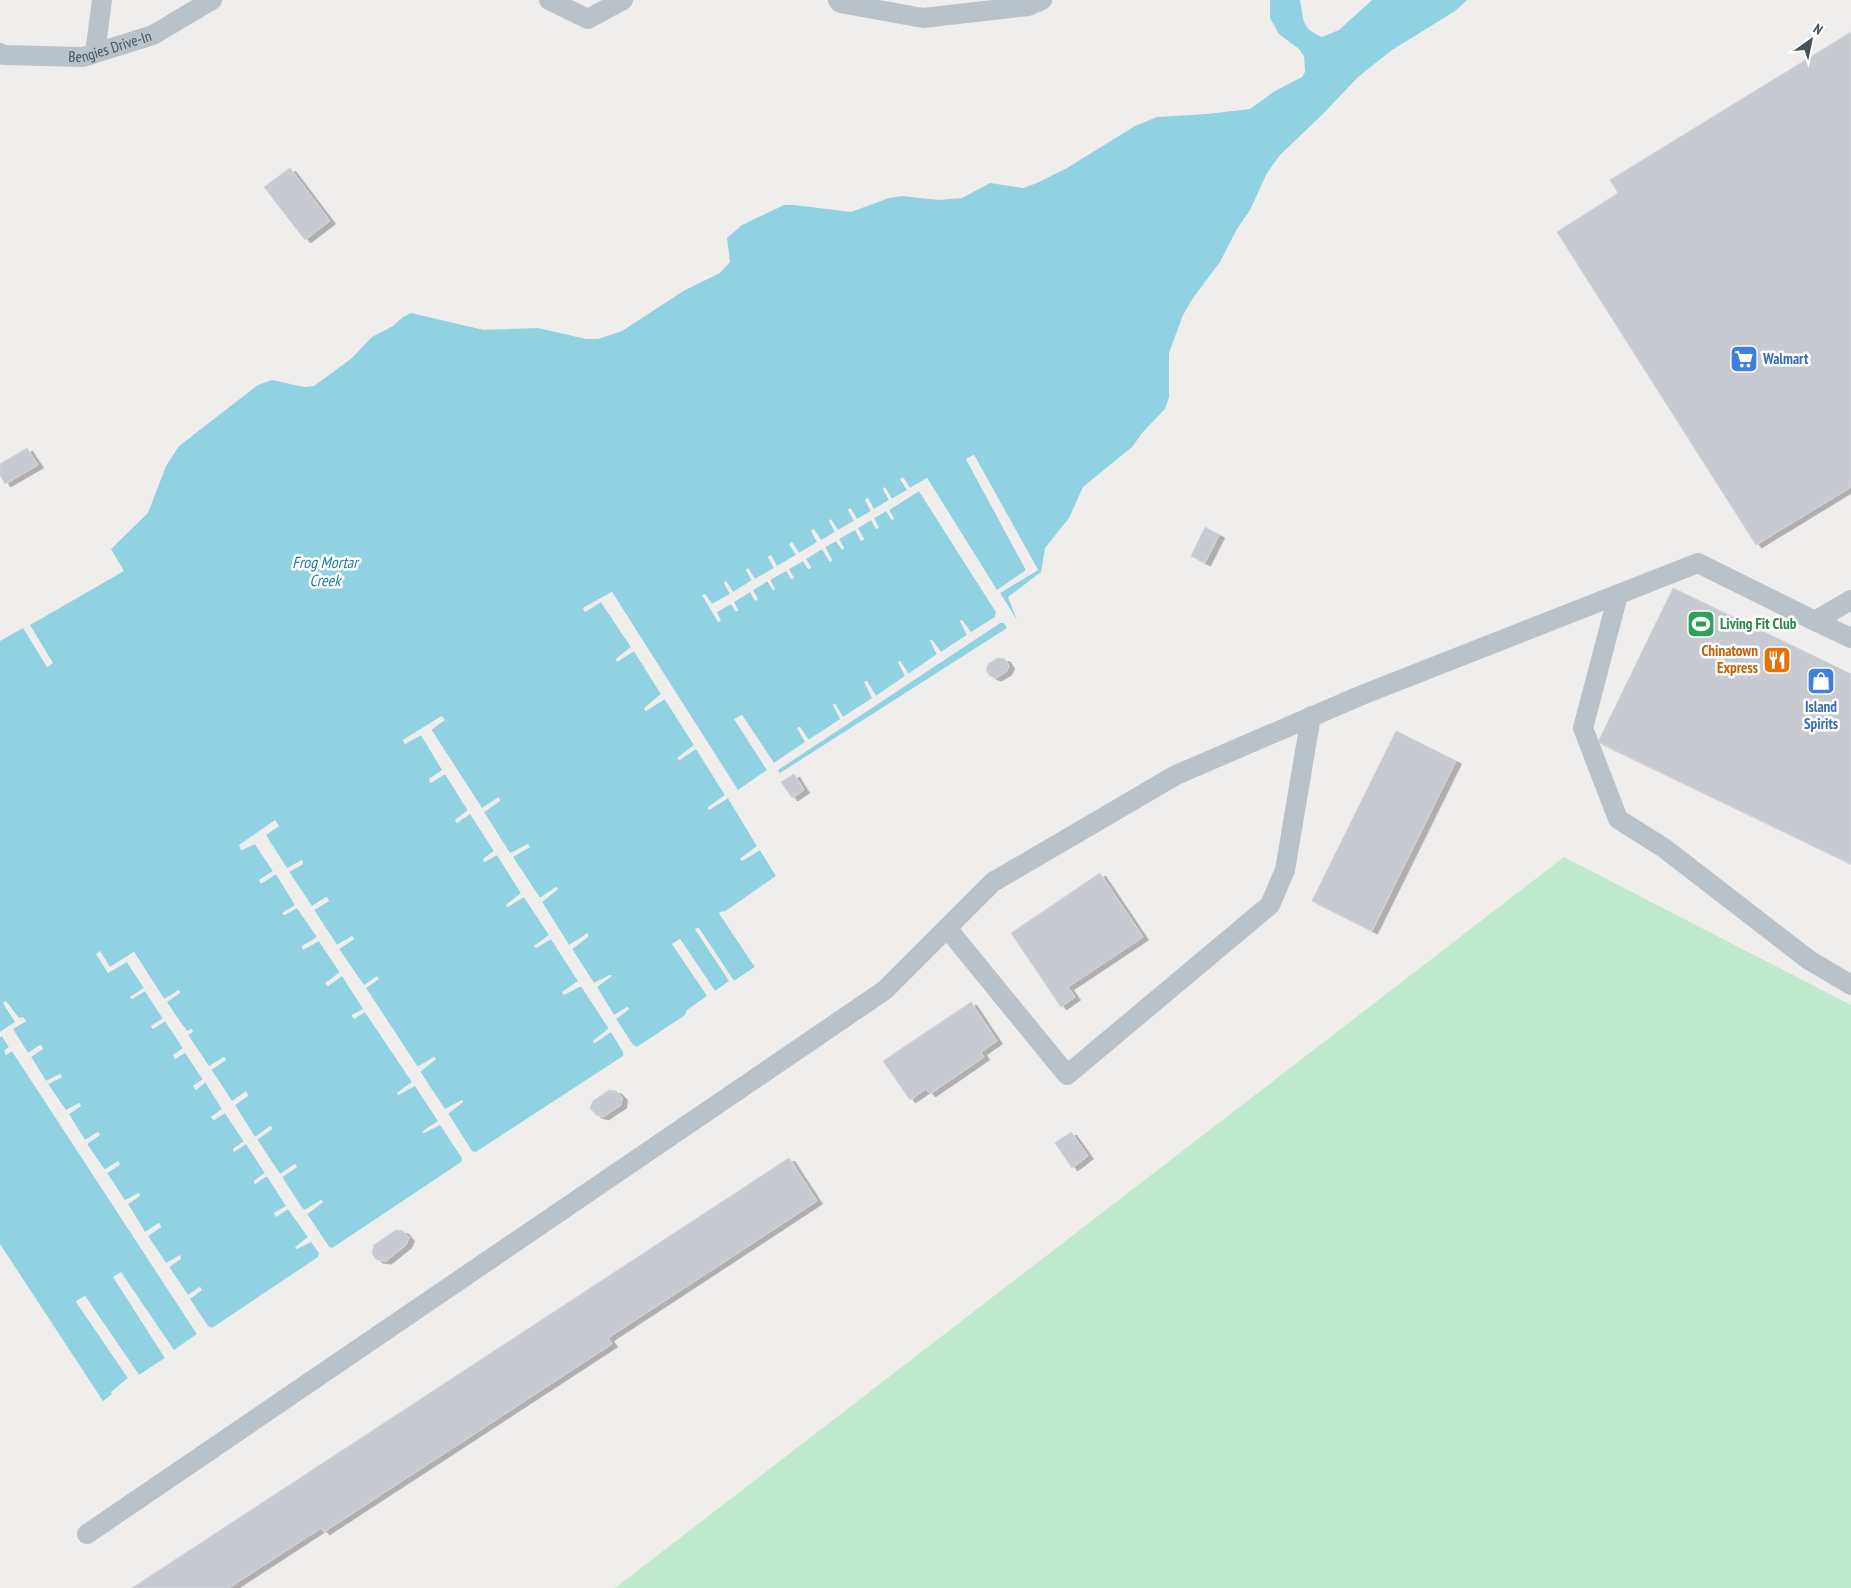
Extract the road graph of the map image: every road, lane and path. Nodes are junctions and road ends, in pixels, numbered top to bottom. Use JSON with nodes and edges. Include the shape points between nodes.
{"nodes":[{"id":1,"x":102,"y":0,"type":"edge"},
{"id":2,"x":212,"y":0,"type":"edge"},
{"id":3,"x":549,"y":0,"type":"edge"},
{"id":4,"x":623,"y":0,"type":"edge"},
{"id":5,"x":838,"y":0,"type":"edge"},
{"id":6,"x":1042,"y":0,"type":"edge"},
{"id":7,"x":95,"y":52,"type":"junction"},
{"id":8,"x":0,"y":53,"type":"edge"},
{"id":9,"x":1618,"y":595,"type":"junction"},
{"id":10,"x":1851,"y":600,"type":"edge"},
{"id":11,"x":1815,"y":621,"type":"junction"},
{"id":12,"x":1851,"y":638,"type":"edge"},
{"id":13,"x":1311,"y":716,"type":"junction"},
{"id":14,"x":947,"y":928,"type":"junction"},
{"id":15,"x":1851,"y":985,"type":"edge"},
{"id":16,"x":87,"y":1534,"type":"dead end"}],
"edges":[{"from":1,"to":7,"type":"lane"},
{"from":2,"to":7,"type":"lane","name":"Bengies Drive-In","via":[[152,35]]},
{"from":3,"to":4,"type":"lane","via":[[588,18]]},
{"from":5,"to":6,"type":"lane","via":[[840,3],[923,18],[1028,6]]},
{"from":7,"to":8,"type":"lane","name":"Bengies Drive-In","via":[[83,57]]},
{"from":9,"to":11,"type":"lane","via":[[1698,563]]},
{"from":9,"to":13,"type":"lane"},
{"from":9,"to":15,"type":"lane","via":[[1583,728],[1618,819],[1664,848],[1809,960]]},
{"from":10,"to":11,"type":"lane"},
{"from":11,"to":12,"type":"lane"},
{"from":13,"to":14,"type":"lane","via":[[1176,775],[993,882]]},
{"from":13,"to":14,"type":"lane","via":[[1285,870],[1270,905],[1067,1075]]},
{"from":14,"to":16,"type":"lane","via":[[885,990]]}]}
